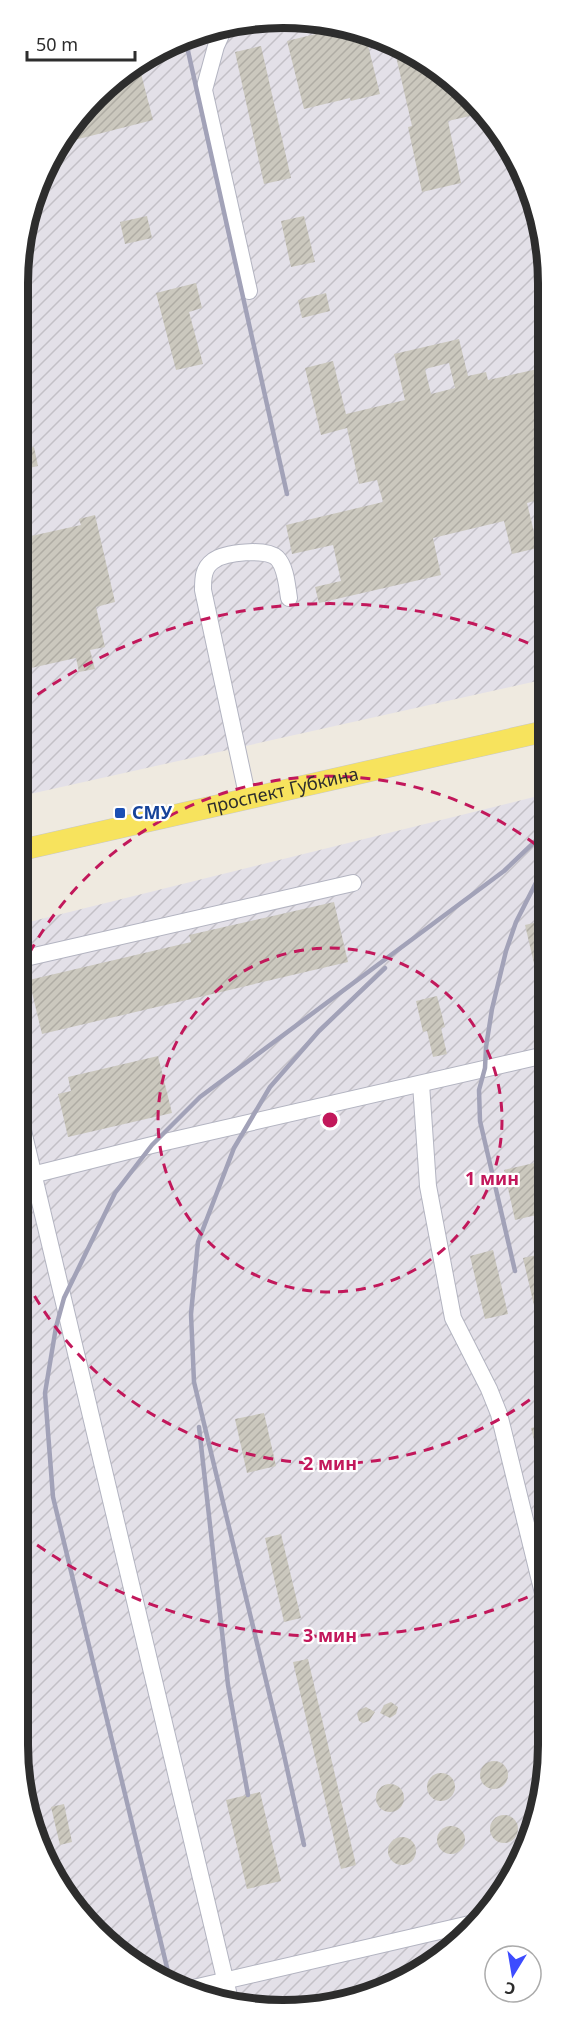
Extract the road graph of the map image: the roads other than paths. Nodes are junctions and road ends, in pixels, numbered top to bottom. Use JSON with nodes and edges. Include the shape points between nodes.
{"nodes":[{"id":1,"x":220,"y":36,"type":"edge"},
{"id":2,"x":249,"y":291,"type":"dead end"},
{"id":3,"x":289,"y":598,"type":"dead end"},
{"id":4,"x":538,"y":733,"type":"edge"},
{"id":5,"x":248,"y":799,"type":"junction"},
{"id":6,"x":28,"y":848,"type":"edge"},
{"id":7,"x":353,"y":883,"type":"dead end"},
{"id":8,"x":28,"y":957,"type":"edge"},
{"id":9,"x":538,"y":1056,"type":"edge"},
{"id":10,"x":421,"y":1084,"type":"junction"},
{"id":11,"x":28,"y":1177,"type":"edge"},
{"id":12,"x":28,"y":1181,"type":"edge"},
{"id":13,"x":538,"y":1573,"type":"edge"},
{"id":14,"x":464,"y":1925,"type":"edge"},
{"id":15,"x":226,"y":1980,"type":"junction"},
{"id":16,"x":202,"y":1986,"type":"edge"},
{"id":17,"x":229,"y":1994,"type":"edge"}],
"edges":[{"from":1,"to":2,"type":"lane","via":[[204,90]]},
{"from":3,"to":5,"type":"lane","via":[[284,570],[277,558],[266,552],[231,554],[213,561],[203,573],[203,590],[242,748]]},
{"from":4,"to":5,"type":"main road","name":"проспект Губкина"},
{"from":5,"to":6,"type":"main road","name":"проспект Губкина"},
{"from":7,"to":8,"type":"lane"},
{"from":9,"to":10,"type":"lane"},
{"from":10,"to":11,"type":"lane"},
{"from":10,"to":13,"type":"lane","via":[[429,1186],[453,1318],[499,1414]]},
{"from":12,"to":15,"type":"lane"},
{"from":14,"to":15,"type":"lane"},
{"from":15,"to":16,"type":"lane"},
{"from":15,"to":17,"type":"lane"}]}
